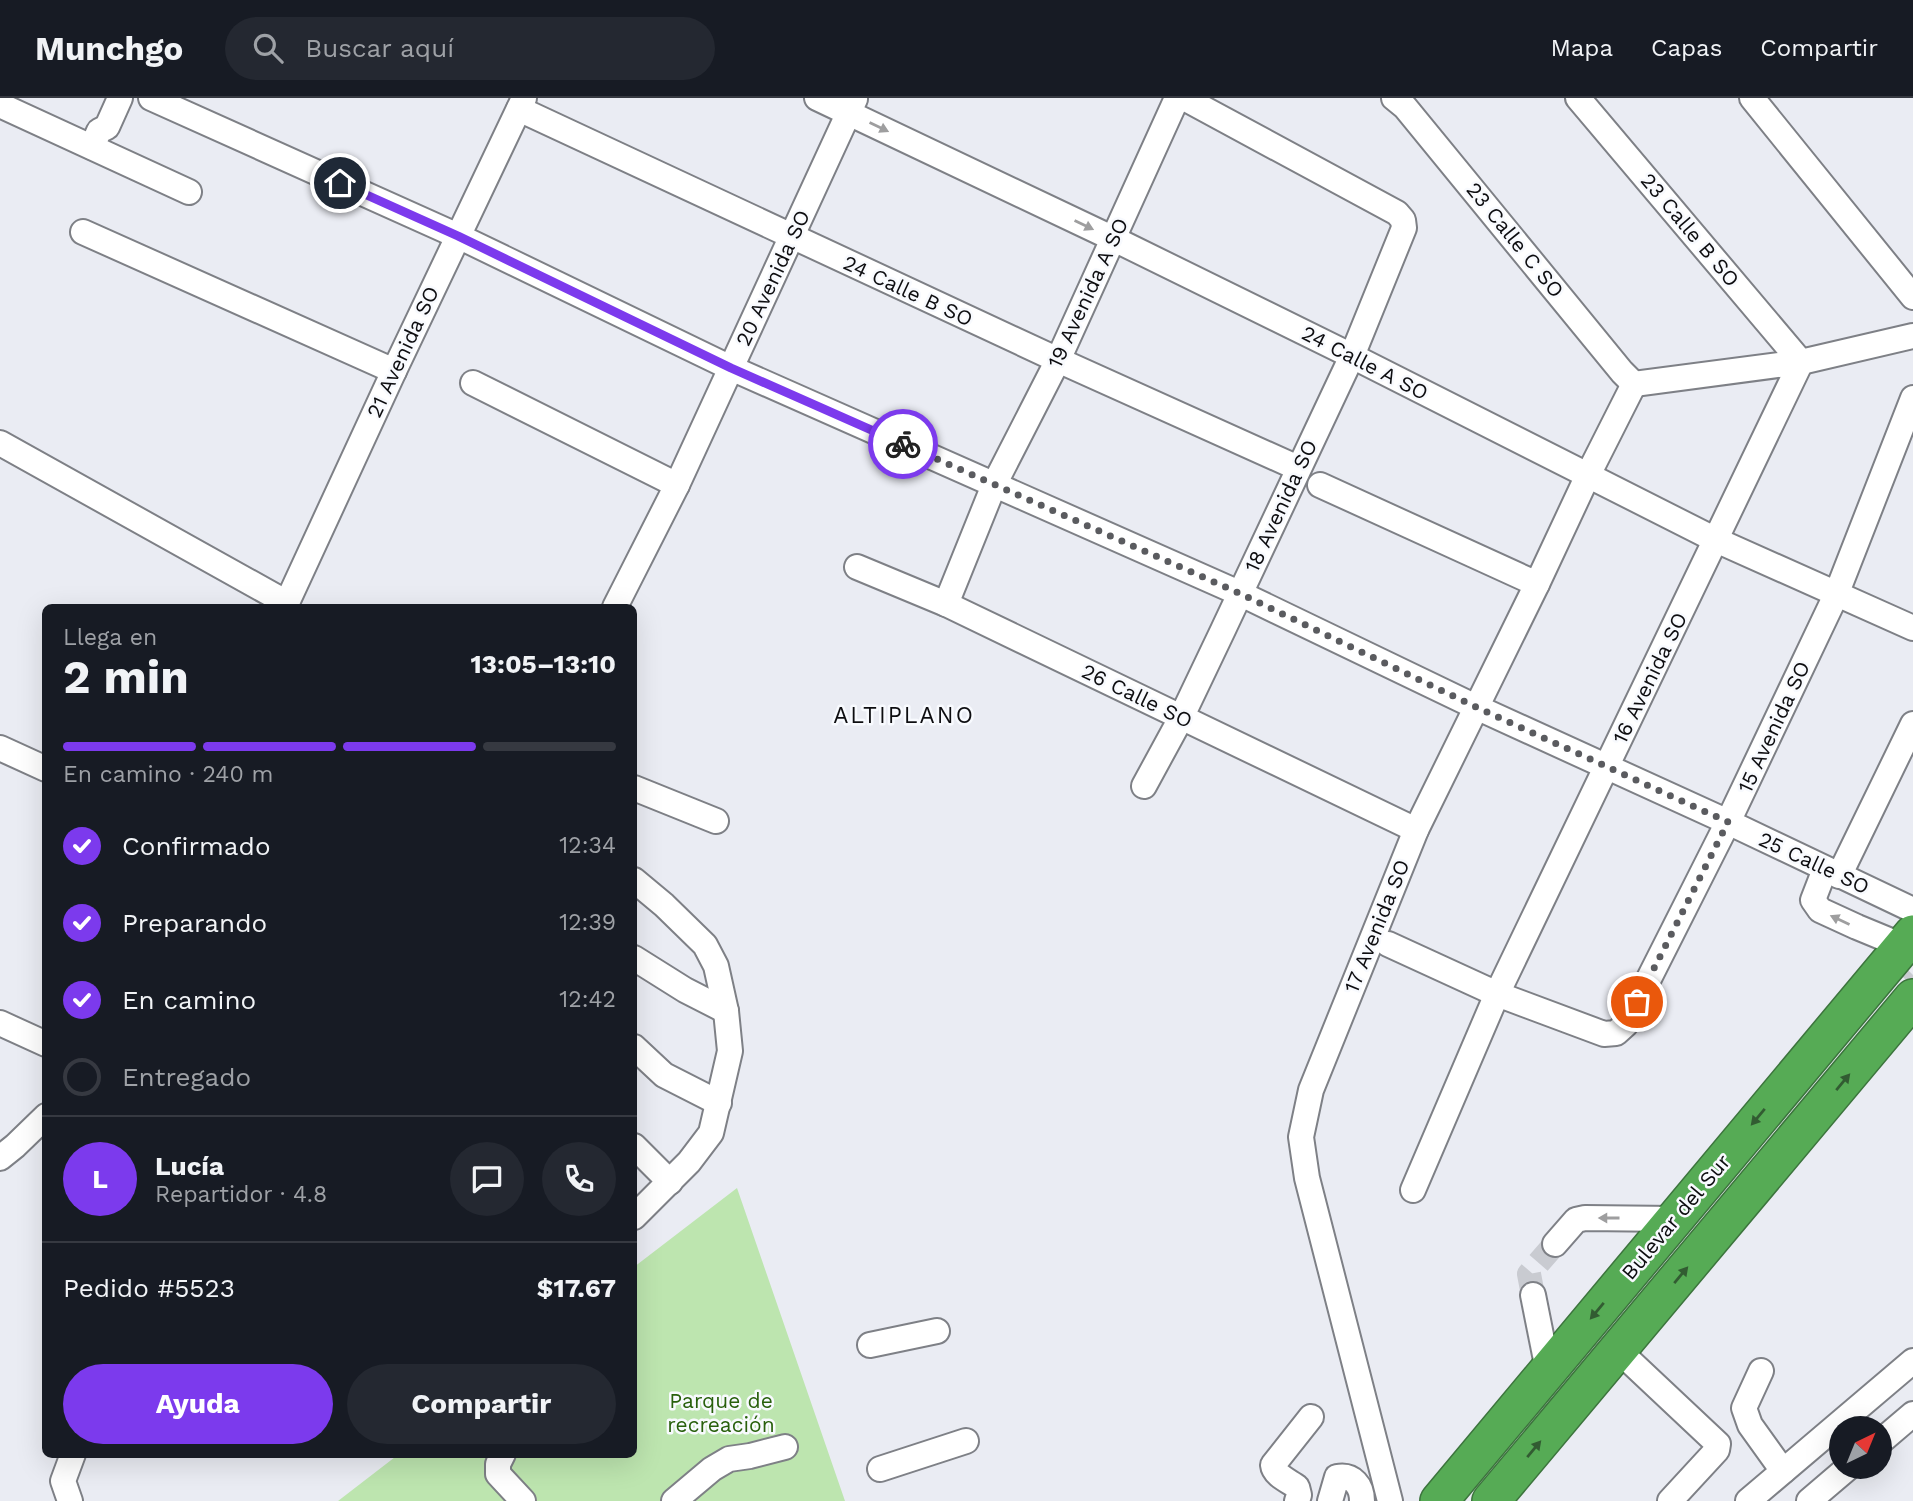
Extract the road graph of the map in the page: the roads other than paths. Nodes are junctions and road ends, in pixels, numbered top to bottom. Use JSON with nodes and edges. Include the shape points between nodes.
{"nodes":[{"id":1,"x":107,"y":98,"type":"edge"},
{"id":2,"x":120,"y":98,"type":"edge"},
{"id":3,"x":150,"y":98,"type":"edge"},
{"id":4,"x":817,"y":98,"type":"edge"},
{"id":5,"x":1177,"y":98,"type":"edge"},
{"id":6,"x":1184,"y":98,"type":"edge"},
{"id":7,"x":1394,"y":98,"type":"edge"},
{"id":8,"x":1578,"y":98,"type":"edge"},
{"id":9,"x":1752,"y":98,"type":"edge"},
{"id":10,"x":522,"y":104,"type":"edge"},
{"id":11,"x":852,"y":105,"type":"edge"},
{"id":12,"x":2,"y":106,"type":"edge"},
{"id":13,"x":96,"y":139,"type":"junction"},
{"id":14,"x":188,"y":192,"type":"dead end"},
{"id":15,"x":83,"y":232,"type":"dead end"},
{"id":16,"x":458,"y":236,"type":"junction"},
{"id":17,"x":792,"y":237,"type":"junction"},
{"id":18,"x":1114,"y":239,"type":"junction"},
{"id":19,"x":1913,"y":298,"type":"edge"},
{"id":20,"x":1913,"y":336,"type":"edge"},
{"id":21,"x":1352,"y":356,"type":"junction"},
{"id":22,"x":1058,"y":360,"type":"junction"},
{"id":23,"x":1801,"y":362,"type":"junction"},
{"id":24,"x":731,"y":368,"type":"junction"},
{"id":25,"x":394,"y":371,"type":"junction"},
{"id":26,"x":473,"y":383,"type":"dead end"},
{"id":27,"x":1634,"y":384,"type":"junction"},
{"id":28,"x":1913,"y":398,"type":"edge"},
{"id":29,"x":0,"y":443,"type":"edge"},
{"id":30,"x":1298,"y":468,"type":"junction"},
{"id":31,"x":1588,"y":475,"type":"junction"},
{"id":32,"x":677,"y":485,"type":"junction"},
{"id":33,"x":994,"y":485,"type":"junction"},
{"id":34,"x":1320,"y":485,"type":"dead end"},
{"id":35,"x":1716,"y":540,"type":"junction"},
{"id":36,"x":857,"y":566,"type":"dead end"},
{"id":37,"x":1537,"y":584,"type":"junction"},
{"id":38,"x":1239,"y":593,"type":"junction"},
{"id":39,"x":1836,"y":595,"type":"junction"},
{"id":40,"x":284,"y":604,"type":"edge"},
{"id":41,"x":286,"y":604,"type":"edge"},
{"id":42,"x":617,"y":604,"type":"edge"},
{"id":43,"x":946,"y":604,"type":"junction"},
{"id":44,"x":1913,"y":628,"type":"edge"},
{"id":45,"x":1476,"y":707,"type":"junction"},
{"id":46,"x":1181,"y":718,"type":"junction"},
{"id":47,"x":1913,"y":724,"type":"edge"},
{"id":48,"x":0,"y":748,"type":"edge"},
{"id":49,"x":42,"y":767,"type":"edge"},
{"id":50,"x":1608,"y":767,"type":"junction"},
{"id":51,"x":1144,"y":786,"type":"dead end"},
{"id":52,"x":637,"y":789,"type":"edge"},
{"id":53,"x":716,"y":821,"type":"dead end"},
{"id":54,"x":1728,"y":822,"type":"junction"},
{"id":55,"x":1416,"y":830,"type":"junction"},
{"id":56,"x":1832,"y":872,"type":"junction"},
{"id":57,"x":637,"y":883,"type":"edge"},
{"id":58,"x":1913,"y":910,"type":"edge"},
{"id":59,"x":1908,"y":940,"type":"edge"},
{"id":60,"x":1388,"y":944,"type":"dead end"},
{"id":61,"x":637,"y":960,"type":"edge"},
{"id":62,"x":1910,"y":990,"type":"edge"},
{"id":63,"x":1497,"y":994,"type":"junction"},
{"id":64,"x":726,"y":1011,"type":"junction"},
{"id":65,"x":0,"y":1023,"type":"edge"},
{"id":66,"x":42,"y":1042,"type":"edge"},
{"id":67,"x":637,"y":1050,"type":"edge"},
{"id":68,"x":1789,"y":1081,"type":"junction"},
{"id":69,"x":719,"y":1103,"type":"junction"},
{"id":70,"x":42,"y":1120,"type":"edge"},
{"id":71,"x":637,"y":1149,"type":"edge"},
{"id":72,"x":0,"y":1158,"type":"edge"},
{"id":73,"x":670,"y":1182,"type":"junction"},
{"id":74,"x":1413,"y":1190,"type":"dead end"},
{"id":75,"x":637,"y":1214,"type":"edge"},
{"id":76,"x":1675,"y":1219,"type":"junction"},
{"id":77,"x":1555,"y":1244,"type":"tunnel mouth"},
{"id":78,"x":1533,"y":1295,"type":"tunnel mouth"},
{"id":79,"x":937,"y":1331,"type":"dead end"},
{"id":80,"x":870,"y":1345,"type":"dead end"},
{"id":81,"x":1618,"y":1350,"type":"junction"},
{"id":82,"x":1913,"y":1361,"type":"edge"},
{"id":83,"x":1548,"y":1370,"type":"junction"},
{"id":84,"x":1761,"y":1371,"type":"dead end"},
{"id":85,"x":1913,"y":1414,"type":"edge"},
{"id":86,"x":1311,"y":1417,"type":"dead end"},
{"id":87,"x":1892,"y":1432,"type":"edge"},
{"id":88,"x":966,"y":1441,"type":"dead end"},
{"id":89,"x":785,"y":1447,"type":"dead end"},
{"id":90,"x":72,"y":1458,"type":"edge"},
{"id":91,"x":501,"y":1458,"type":"edge"},
{"id":92,"x":880,"y":1469,"type":"dead end"},
{"id":93,"x":1783,"y":1471,"type":"junction"},
{"id":94,"x":1835,"y":1479,"type":"edge"},
{"id":95,"x":1497,"y":1499,"type":"edge"},
{"id":96,"x":70,"y":1501,"type":"edge"},
{"id":97,"x":523,"y":1501,"type":"edge"},
{"id":98,"x":674,"y":1501,"type":"edge"},
{"id":99,"x":1297,"y":1501,"type":"edge"},
{"id":100,"x":1330,"y":1501,"type":"edge"},
{"id":101,"x":1362,"y":1501,"type":"edge"},
{"id":102,"x":1390,"y":1501,"type":"edge"},
{"id":103,"x":1439,"y":1501,"type":"edge"},
{"id":104,"x":1670,"y":1501,"type":"edge"},
{"id":105,"x":1748,"y":1501,"type":"edge"},
{"id":106,"x":1810,"y":1501,"type":"edge"}],
"edges":[{"from":1,"to":13,"type":"street","via":[[96,122]]},
{"from":2,"to":13,"type":"street"},
{"from":3,"to":16,"type":"street","name":"25 Calle SO"},
{"from":4,"to":11,"type":"street","name":"24 Calle A SO"},
{"from":5,"to":18,"type":"street","name":"19 Avenida A SO"},
{"from":6,"to":21,"type":"street","name":"18 Avenida SO","via":[[1403,220],[1404,228]]},
{"from":7,"to":27,"type":"street","name":"23 Calle C SO"},
{"from":8,"to":23,"type":"street","name":"23 Calle B SO"},
{"from":9,"to":19,"type":"street"},
{"from":10,"to":16,"type":"street","name":"21 Avenida SO"},
{"from":10,"to":17,"type":"street","name":"24 Calle B SO"},
{"from":11,"to":17,"type":"street","name":"20 Avenida SO"},
{"from":11,"to":18,"type":"street","name":"24 Calle A SO","one_way":true},
{"from":12,"to":13,"type":"street"},
{"from":13,"to":14,"type":"street"},
{"from":15,"to":25,"type":"street"},
{"from":16,"to":24,"type":"street","name":"25 Calle SO"},
{"from":16,"to":25,"type":"street","name":"21 Avenida SO"},
{"from":17,"to":22,"type":"street","name":"24 Calle B SO"},
{"from":17,"to":24,"type":"street","name":"20 Avenida SO"},
{"from":18,"to":21,"type":"street","name":"24 Calle A SO"},
{"from":18,"to":22,"type":"street","name":"19 Avenida A SO"},
{"from":20,"to":23,"type":"street"},
{"from":21,"to":30,"type":"street","name":"18 Avenida SO"},
{"from":21,"to":31,"type":"street","name":"24 Calle A SO"},
{"from":22,"to":30,"type":"street","name":"24 Calle B SO"},
{"from":22,"to":33,"type":"street","name":"19 Avenida A SO"},
{"from":23,"to":27,"type":"street"},
{"from":23,"to":35,"type":"street","name":"16 Avenida SO"},
{"from":24,"to":32,"type":"street","name":"20 Avenida SO"},
{"from":24,"to":33,"type":"street","name":"25 Calle SO"},
{"from":25,"to":41,"type":"street","name":"21 Avenida SO"},
{"from":26,"to":32,"type":"street"},
{"from":27,"to":31,"type":"street","name":"17 Avenida SO"},
{"from":28,"to":39,"type":"street","name":"15 Avenida SO"},
{"from":29,"to":40,"type":"street"},
{"from":30,"to":38,"type":"street","name":"18 Avenida SO"},
{"from":31,"to":35,"type":"street","name":"24 Calle A SO"},
{"from":31,"to":37,"type":"street","name":"17 Avenida SO"},
{"from":32,"to":42,"type":"street","name":"20 Avenida SO"},
{"from":33,"to":38,"type":"street","name":"25 Calle SO"},
{"from":33,"to":43,"type":"street","name":"19 Avenida A SO"},
{"from":34,"to":37,"type":"street"},
{"from":35,"to":39,"type":"street","name":"24 Calle A SO"},
{"from":35,"to":50,"type":"street","name":"16 Avenida SO"},
{"from":36,"to":43,"type":"street","name":"26 Calle SO"},
{"from":37,"to":45,"type":"street","name":"17 Avenida SO"},
{"from":38,"to":45,"type":"street","name":"25 Calle SO"},
{"from":38,"to":46,"type":"street","name":"18 Avenida SO"},
{"from":39,"to":44,"type":"street","name":"24 Calle A SO"},
{"from":39,"to":54,"type":"street","name":"15 Avenida SO"},
{"from":43,"to":46,"type":"street","name":"26 Calle SO"},
{"from":45,"to":50,"type":"street","name":"25 Calle SO"},
{"from":45,"to":55,"type":"street","name":"17 Avenida SO"},
{"from":46,"to":51,"type":"street","name":"18 Avenida SO"},
{"from":46,"to":55,"type":"street","name":"26 Calle SO"},
{"from":47,"to":56,"type":"street"},
{"from":48,"to":49,"type":"street"},
{"from":50,"to":54,"type":"street","name":"25 Calle SO"},
{"from":50,"to":63,"type":"street","name":"16 Avenida SO"},
{"from":52,"to":53,"type":"street"},
{"from":54,"to":56,"type":"street","name":"25 Calle SO"},
{"from":54,"to":63,"type":"street","name":"15 Avenida SO","via":[[1626,1024],[1616,1033],[1604,1034]]},
{"from":55,"to":102,"type":"street","name":"17 Avenida SO","via":[[1311,1090],[1301,1137],[1307,1178]]},
{"from":56,"to":58,"type":"street","name":"25 Calle SO"},
{"from":59,"to":56,"type":"street","one_way":true,"via":[[1857,927],[1820,910],[1813,900]]},
{"from":57,"to":64,"type":"street","via":[[705,945],[716,966]]},
{"from":59,"to":68,"type":"highway","name":"Bulevar del Sur"},
{"from":60,"to":63,"type":"street"},
{"from":61,"to":64,"type":"street"},
{"from":62,"to":68,"type":"highway","via":[[1813,1068]]},
{"from":81,"to":62,"type":"highway","name":"Bulevar del Sur","one_way":true},
{"from":63,"to":74,"type":"street","name":"16 Avenida SO"},
{"from":64,"to":69,"type":"street","via":[[730,1051]]},
{"from":65,"to":66,"type":"street"},
{"from":67,"to":69,"type":"street","via":[[664,1075]]},
{"from":68,"to":76,"type":"highway","name":"Bulevar del Sur","one_way":true},
{"from":69,"to":73,"type":"street","via":[[711,1133]]},
{"from":70,"to":72,"type":"street"},
{"from":71,"to":73,"type":"street"},
{"from":73,"to":75,"type":"street"},
{"from":76,"to":77,"type":"street","one_way":true,"via":[[1585,1218],[1576,1220]]},
{"from":76,"to":83,"type":"highway","name":"Bulevar del Sur","one_way":true},
{"from":78,"to":83,"type":"street"},
{"from":79,"to":80,"type":"street"},
{"from":95,"to":81,"type":"highway","name":"Bulevar del Sur","one_way":true},
{"from":81,"to":104,"type":"street","via":[[1718,1444]]},
{"from":82,"to":93,"type":"street"},
{"from":83,"to":103,"type":"highway","name":"Bulevar del Sur"},
{"from":84,"to":93,"type":"street","via":[[1744,1408],[1750,1425]]},
{"from":85,"to":87,"type":"street"},
{"from":86,"to":99,"type":"street","via":[[1273,1465],[1297,1487]]},
{"from":88,"to":92,"type":"street"},
{"from":89,"to":98,"type":"street","via":[[729,1459]]},
{"from":90,"to":96,"type":"street","via":[[63,1481]]},
{"from":91,"to":97,"type":"street","via":[[498,1474]]},
{"from":93,"to":105,"type":"street"},
{"from":94,"to":106,"type":"street"},
{"from":100,"to":101,"type":"street","via":[[1337,1477],[1345,1476],[1359,1486]]}]}
